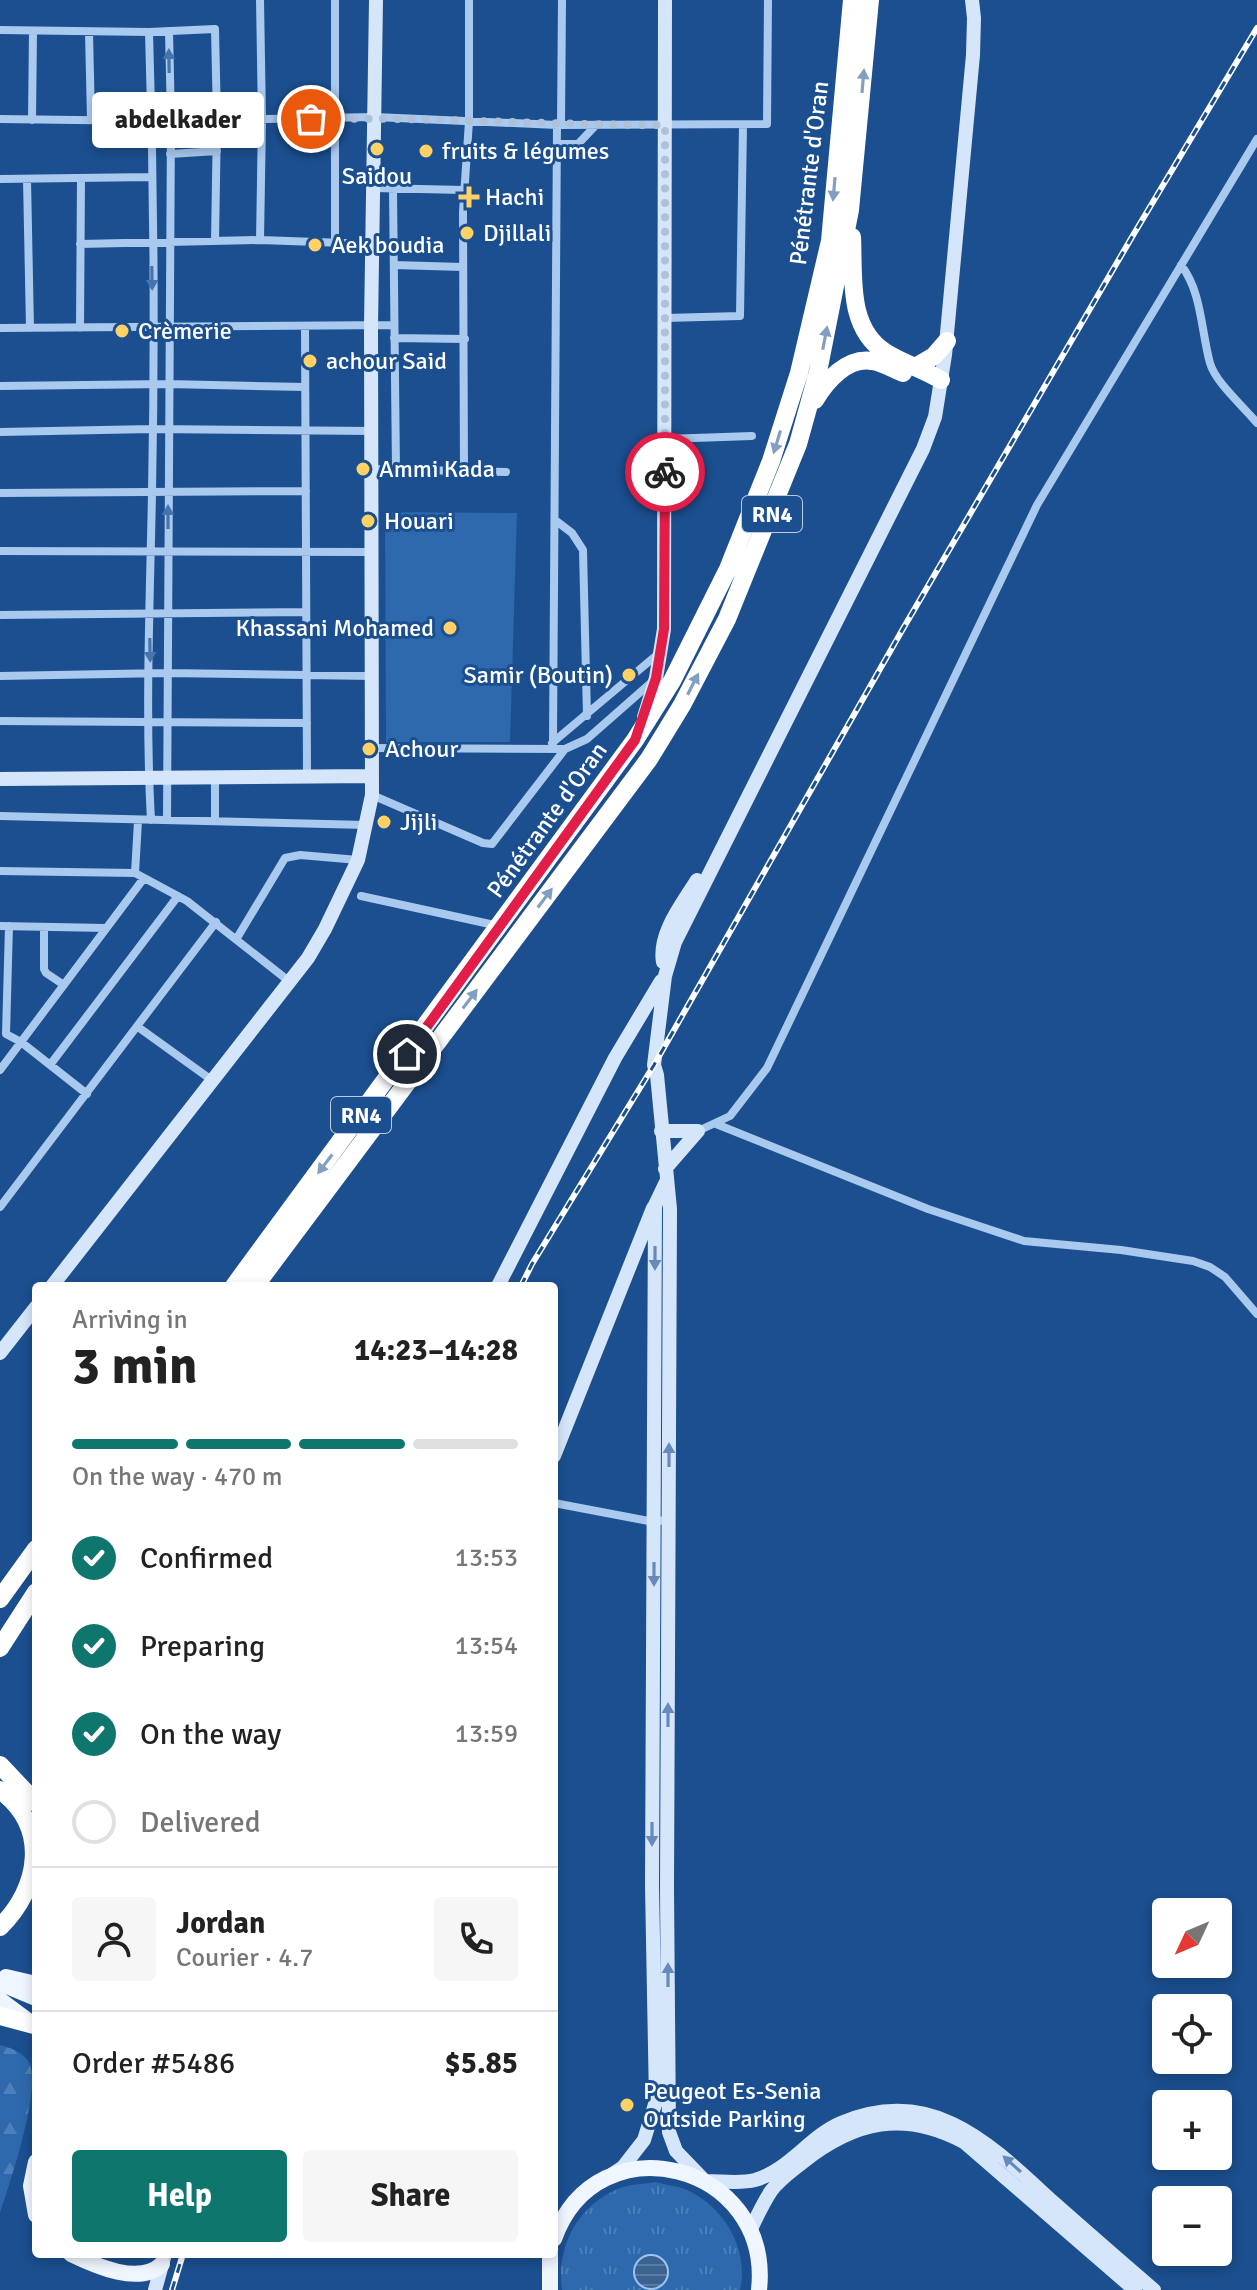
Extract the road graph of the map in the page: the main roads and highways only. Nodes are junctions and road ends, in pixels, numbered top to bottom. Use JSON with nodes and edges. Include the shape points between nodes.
{"nodes":[{"id":1,"x":376,"y":0,"type":"edge"},
{"id":2,"x":665,"y":0,"type":"edge"},
{"id":3,"x":852,"y":0,"type":"edge"},
{"id":4,"x":870,"y":0,"type":"edge"},
{"id":5,"x":976,"y":0,"type":"edge"},
{"id":6,"x":850,"y":210,"type":"junction"},
{"id":7,"x":947,"y":341,"type":"junction"},
{"id":8,"x":917,"y":366,"type":"junction"},
{"id":9,"x":940,"y":386,"type":"junction"},
{"id":10,"x":798,"y":444,"type":"junction"},
{"id":11,"x":635,"y":740,"type":"junction"},
{"id":12,"x":372,"y":776,"type":"junction"},
{"id":13,"x":0,"y":779,"type":"edge"},
{"id":14,"x":665,"y":976,"type":"junction"},
{"id":15,"x":661,"y":1131,"type":"junction"},
{"id":16,"x":665,"y":1175,"type":"junction"},
{"id":17,"x":655,"y":1205,"type":"junction"},
{"id":18,"x":55,"y":1282,"type":"edge"},
{"id":19,"x":237,"y":1282,"type":"edge"},
{"id":20,"x":258,"y":1282,"type":"edge"},
{"id":21,"x":500,"y":1282,"type":"edge"},
{"id":22,"x":32,"y":1312,"type":"edge"},
{"id":23,"x":0,"y":1353,"type":"edge"},
{"id":24,"x":558,"y":1446,"type":"edge"},
{"id":25,"x":661,"y":1521,"type":"junction"},
{"id":26,"x":32,"y":1555,"type":"edge"},
{"id":27,"x":32,"y":1585,"type":"edge"},
{"id":28,"x":32,"y":1598,"type":"edge"},
{"id":29,"x":0,"y":1599,"type":"edge"},
{"id":30,"x":0,"y":1628,"type":"edge"},
{"id":31,"x":0,"y":1648,"type":"edge"},
{"id":32,"x":0,"y":1765,"type":"edge"},
{"id":33,"x":0,"y":1790,"type":"edge"},
{"id":34,"x":32,"y":1799,"type":"edge"},
{"id":35,"x":32,"y":1845,"type":"edge"},
{"id":36,"x":32,"y":1875,"type":"edge"},
{"id":37,"x":652,"y":1886,"type":"junction"},
{"id":38,"x":667,"y":1888,"type":"junction"},
{"id":39,"x":0,"y":1927,"type":"edge"},
{"id":40,"x":0,"y":1975,"type":"edge"},
{"id":41,"x":0,"y":1983,"type":"edge"},
{"id":42,"x":32,"y":1983,"type":"edge"},
{"id":43,"x":32,"y":1996,"type":"edge"},
{"id":44,"x":0,"y":2000,"type":"edge"},
{"id":45,"x":0,"y":2016,"type":"edge"},
{"id":46,"x":32,"y":2021,"type":"edge"},
{"id":47,"x":32,"y":2022,"type":"edge"},
{"id":48,"x":604,"y":2180,"type":"junction"},
{"id":49,"x":705,"y":2180,"type":"junction"},
{"id":50,"x":576,"y":2201,"type":"junction"},
{"id":51,"x":558,"y":2206,"type":"edge"},
{"id":52,"x":751,"y":2229,"type":"junction"},
{"id":53,"x":558,"y":2230,"type":"edge"},
{"id":54,"x":83,"y":2258,"type":"edge"},
{"id":55,"x":539,"y":2258,"type":"edge"},
{"id":56,"x":550,"y":2258,"type":"edge"},
{"id":57,"x":164,"y":2259,"type":"edge"},
{"id":58,"x":132,"y":2275,"type":"junction"},
{"id":59,"x":760,"y":2281,"type":"edge"},
{"id":60,"x":549,"y":2282,"type":"edge"},
{"id":61,"x":142,"y":2290,"type":"edge"},
{"id":62,"x":155,"y":2290,"type":"edge"},
{"id":63,"x":769,"y":2290,"type":"edge"},
{"id":64,"x":1135,"y":2290,"type":"edge"},
{"id":65,"x":1154,"y":2290,"type":"edge"}],
"edges":[{"from":1,"to":12,"type":"main road"},
{"from":2,"to":11,"type":"main road","via":[[664,629],[656,678]]},
{"from":3,"to":11,"type":"highway","name":"Pénétrante d'Oran","number":"RN4","one_way":true,"via":[[830,241],[799,373],[728,569],[672,681]]},
{"from":6,"to":4,"type":"highway","name":"Pénétrante d'Oran","number":"RN4","one_way":true},
{"from":5,"to":7,"type":"main road"},
{"from":6,"to":8,"type":"highway","via":[[860,320],[872,342]]},
{"from":10,"to":6,"type":"highway","name":"Pénétrante d'Oran","number":"RN4","one_way":true},
{"from":7,"to":8,"type":"highway"},
{"from":7,"to":9,"type":"main road"},
{"from":8,"to":9,"type":"highway"},
{"from":9,"to":10,"type":"highway","via":[[871,360],[853,363],[826,382]]},
{"from":9,"to":14,"type":"main road","via":[[923,449],[753,787],[665,937]]},
{"from":20,"to":10,"type":"highway","name":"Pénétrante d'Oran","number":"RN4","one_way":true,"via":[[649,759],[727,619]]},
{"from":11,"to":19,"type":"highway","name":"Pénétrante d'Oran","number":"RN4","one_way":true},
{"from":12,"to":13,"type":"main road"},
{"from":12,"to":18,"type":"main road","via":[[358,860],[325,929],[290,982]]},
{"from":14,"to":15,"type":"main road","via":[[654,1065]]},
{"from":14,"to":21,"type":"main road","via":[[615,1058]]},
{"from":15,"to":16,"type":"main road"},
{"from":15,"to":16,"type":"main road","via":[[698,1131]]},
{"from":16,"to":17,"type":"main road"},
{"from":25,"to":16,"type":"main road","one_way":true,"via":[[670,1209]]},
{"from":17,"to":24,"type":"main road"},
{"from":17,"to":25,"type":"main road","one_way":true},
{"from":22,"to":23,"type":"main road"},
{"from":25,"to":37,"type":"main road","one_way":true},
{"from":38,"to":25,"type":"main road","one_way":true},
{"from":26,"to":29,"type":"highway"},
{"from":27,"to":30,"type":"highway"},
{"from":28,"to":31,"type":"highway"},
{"from":32,"to":34,"type":"highway"},
{"from":33,"to":35,"type":"highway","via":[[19,1809]]},
{"from":36,"to":39,"type":"highway","via":[[21,1902]]},
{"from":37,"to":38,"type":"main road"},
{"from":37,"to":48,"type":"main road","via":[[656,2101],[644,2140],[623,2167]]},
{"from":49,"to":38,"type":"main road","one_way":true,"via":[[676,2151],[669,2132]]},
{"from":40,"to":42,"type":"main road"},
{"from":41,"to":43,"type":"main road"},
{"from":44,"to":46,"type":"main road"},
{"from":45,"to":47,"type":"highway"},
{"from":48,"to":49,"type":"main road","via":[[633,2170],[664,2168]]},
{"from":48,"to":50,"type":"main road"},
{"from":49,"to":52,"type":"main road","via":[[724,2194]]},
{"from":65,"to":49,"type":"main road","one_way":true,"via":[[988,2143],[935,2116],[889,2111],[852,2119],[824,2131],[763,2177]]},
{"from":50,"to":51,"type":"main road"},
{"from":50,"to":53,"type":"main road"},
{"from":52,"to":59,"type":"main road"},
{"from":52,"to":64,"type":"main road","via":[[774,2188],[830,2142],[873,2125],[919,2125],[946,2133],[980,2155]]},
{"from":54,"to":58,"type":"main road"},
{"from":55,"to":60,"type":"main road"},
{"from":56,"to":60,"type":"main road"},
{"from":57,"to":58,"type":"main road","via":[[150,2273]]},
{"from":57,"to":62,"type":"main road"},
{"from":58,"to":61,"type":"main road"},
{"from":59,"to":63,"type":"main road"}]}
